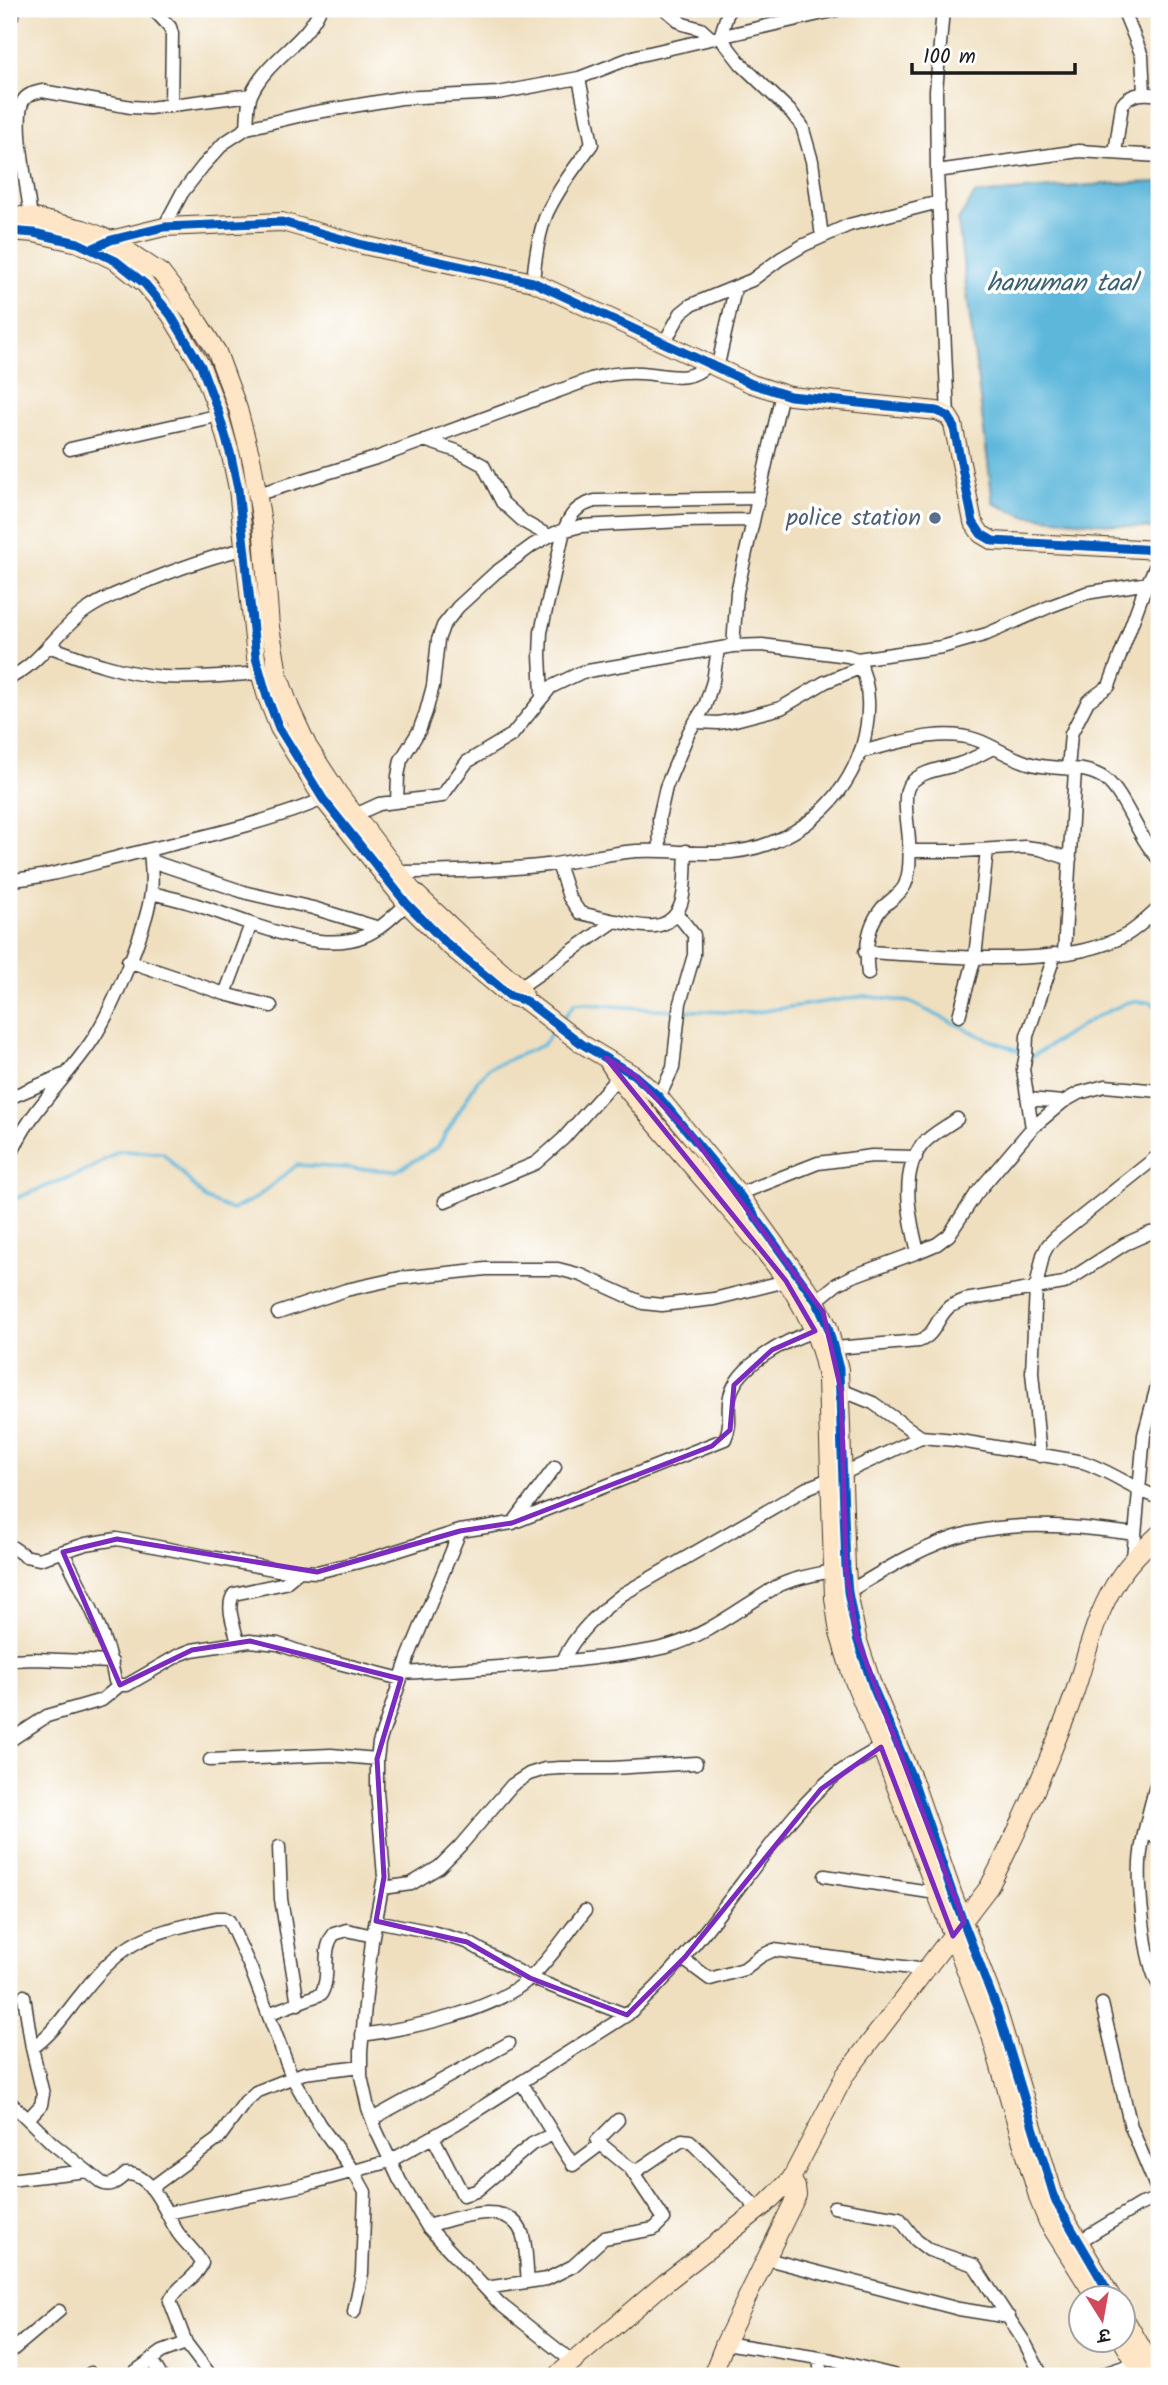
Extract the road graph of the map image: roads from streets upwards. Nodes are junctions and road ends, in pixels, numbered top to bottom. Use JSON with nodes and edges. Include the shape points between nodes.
{"nodes":[{"id":1,"x":15,"y":9,"type":"edge"},
{"id":2,"x":153,"y":9,"type":"edge"},
{"id":3,"x":320,"y":9,"type":"edge"},
{"id":4,"x":665,"y":9,"type":"edge"},
{"id":5,"x":729,"y":9,"type":"edge"},
{"id":6,"x":841,"y":9,"type":"edge"},
{"id":7,"x":943,"y":9,"type":"edge"},
{"id":8,"x":1123,"y":9,"type":"edge"},
{"id":9,"x":9,"y":22,"type":"edge"},
{"id":10,"x":715,"y":38,"type":"junction"},
{"id":11,"x":579,"y":78,"type":"junction"},
{"id":12,"x":1144,"y":93,"type":"junction"},
{"id":13,"x":251,"y":95,"type":"junction"},
{"id":14,"x":1159,"y":95,"type":"edge"},
{"id":15,"x":171,"y":106,"type":"junction"},
{"id":16,"x":247,"y":128,"type":"junction"},
{"id":17,"x":1115,"y":153,"type":"junction"},
{"id":18,"x":1159,"y":156,"type":"edge"},
{"id":19,"x":937,"y":171,"type":"junction"},
{"id":20,"x":939,"y":202,"type":"junction"},
{"id":21,"x":9,"y":215,"type":"edge"},
{"id":22,"x":31,"y":217,"type":"junction"},
{"id":23,"x":164,"y":227,"type":"junction"},
{"id":24,"x":9,"y":230,"type":"edge"},
{"id":25,"x":822,"y":237,"type":"junction"},
{"id":26,"x":111,"y":240,"type":"junction"},
{"id":27,"x":91,"y":249,"type":"junction"},
{"id":28,"x":533,"y":282,"type":"junction"},
{"id":29,"x":735,"y":289,"type":"junction"},
{"id":30,"x":664,"y":344,"type":"junction"},
{"id":31,"x":715,"y":367,"type":"junction"},
{"id":32,"x":782,"y":393,"type":"junction"},
{"id":33,"x":220,"y":415,"type":"junction"},
{"id":34,"x":948,"y":416,"type":"junction"},
{"id":35,"x":424,"y":440,"type":"junction"},
{"id":36,"x":70,"y":449,"type":"dead end"},
{"id":37,"x":258,"y":494,"type":"junction"},
{"id":38,"x":758,"y":498,"type":"junction"},
{"id":39,"x":753,"y":520,"type":"junction"},
{"id":40,"x":564,"y":530,"type":"junction"},
{"id":41,"x":549,"y":537,"type":"junction"},
{"id":42,"x":244,"y":549,"type":"junction"},
{"id":43,"x":1159,"y":550,"type":"edge"},
{"id":44,"x":1159,"y":559,"type":"edge"},
{"id":45,"x":1148,"y":583,"type":"junction"},
{"id":46,"x":48,"y":646,"type":"junction"},
{"id":47,"x":733,"y":646,"type":"junction"},
{"id":48,"x":718,"y":649,"type":"junction"},
{"id":49,"x":859,"y":663,"type":"junction"},
{"id":50,"x":260,"y":673,"type":"junction"},
{"id":51,"x":9,"y":678,"type":"edge"},
{"id":52,"x":542,"y":695,"type":"junction"},
{"id":53,"x":697,"y":722,"type":"junction"},
{"id":54,"x":993,"y":748,"type":"junction"},
{"id":55,"x":860,"y":752,"type":"junction"},
{"id":56,"x":1072,"y":769,"type":"junction"},
{"id":57,"x":330,"y":796,"type":"junction"},
{"id":58,"x":397,"y":801,"type":"junction"},
{"id":59,"x":355,"y":815,"type":"junction"},
{"id":60,"x":660,"y":850,"type":"junction"},
{"id":61,"x":987,"y":850,"type":"junction"},
{"id":62,"x":686,"y":851,"type":"junction"},
{"id":63,"x":909,"y":851,"type":"junction"},
{"id":64,"x":150,"y":856,"type":"junction"},
{"id":65,"x":1070,"y":859,"type":"junction"},
{"id":66,"x":1159,"y":859,"type":"edge"},
{"id":67,"x":558,"y":863,"type":"junction"},
{"id":68,"x":398,"y":872,"type":"junction"},
{"id":69,"x":9,"y":880,"type":"edge"},
{"id":70,"x":151,"y":893,"type":"junction"},
{"id":71,"x":407,"y":904,"type":"junction"},
{"id":72,"x":1159,"y":908,"type":"edge"},
{"id":73,"x":678,"y":915,"type":"junction"},
{"id":74,"x":615,"y":922,"type":"junction"},
{"id":75,"x":251,"y":924,"type":"junction"},
{"id":76,"x":379,"y":928,"type":"junction"},
{"id":77,"x":865,"y":953,"type":"junction"},
{"id":78,"x":1060,"y":953,"type":"junction"},
{"id":79,"x":975,"y":957,"type":"junction"},
{"id":80,"x":128,"y":961,"type":"junction"},
{"id":81,"x":868,"y":974,"type":"dead end"},
{"id":82,"x":225,"y":994,"type":"junction"},
{"id":83,"x":523,"y":994,"type":"junction"},
{"id":84,"x":271,"y":1006,"type":"dead end"},
{"id":85,"x":959,"y":1016,"type":"dead end"},
{"id":86,"x":606,"y":1058,"type":"junction"},
{"id":87,"x":67,"y":1074,"type":"junction"},
{"id":88,"x":618,"y":1077,"type":"junction"},
{"id":89,"x":1159,"y":1091,"type":"edge"},
{"id":90,"x":659,"y":1097,"type":"junction"},
{"id":91,"x":9,"y":1098,"type":"edge"},
{"id":92,"x":1029,"y":1099,"type":"junction"},
{"id":93,"x":1063,"y":1102,"type":"junction"},
{"id":94,"x":957,"y":1119,"type":"dead end"},
{"id":95,"x":1032,"y":1128,"type":"junction"},
{"id":96,"x":1159,"y":1155,"type":"edge"},
{"id":97,"x":916,"y":1157,"type":"junction"},
{"id":98,"x":9,"y":1160,"type":"edge"},
{"id":99,"x":739,"y":1194,"type":"junction"},
{"id":100,"x":445,"y":1201,"type":"dead end"},
{"id":101,"x":1159,"y":1232,"type":"edge"},
{"id":102,"x":918,"y":1252,"type":"junction"},
{"id":103,"x":786,"y":1281,"type":"junction"},
{"id":104,"x":1036,"y":1287,"type":"junction"},
{"id":105,"x":816,"y":1301,"type":"junction"},
{"id":106,"x":278,"y":1313,"type":"dead end"},
{"id":107,"x":816,"y":1331,"type":"junction"},
{"id":108,"x":835,"y":1348,"type":"junction"},
{"id":109,"x":1159,"y":1379,"type":"edge"},
{"id":110,"x":841,"y":1391,"type":"junction"},
{"id":111,"x":921,"y":1437,"type":"junction"},
{"id":112,"x":1040,"y":1456,"type":"junction"},
{"id":113,"x":555,"y":1467,"type":"dead end"},
{"id":114,"x":837,"y":1476,"type":"junction"},
{"id":115,"x":1139,"y":1489,"type":"junction"},
{"id":116,"x":1159,"y":1498,"type":"edge"},
{"id":117,"x":512,"y":1523,"type":"junction"},
{"id":118,"x":460,"y":1531,"type":"junction"},
{"id":119,"x":1135,"y":1534,"type":"junction"},
{"id":120,"x":1159,"y":1534,"type":"edge"},
{"id":121,"x":9,"y":1545,"type":"edge"},
{"id":122,"x":63,"y":1552,"type":"junction"},
{"id":123,"x":1133,"y":1558,"type":"junction"},
{"id":124,"x":832,"y":1571,"type":"junction"},
{"id":125,"x":298,"y":1573,"type":"junction"},
{"id":126,"x":848,"y":1592,"type":"junction"},
{"id":127,"x":238,"y":1642,"type":"junction"},
{"id":128,"x":9,"y":1660,"type":"edge"},
{"id":129,"x":112,"y":1662,"type":"junction"},
{"id":130,"x":562,"y":1662,"type":"junction"},
{"id":131,"x":402,"y":1676,"type":"junction"},
{"id":132,"x":120,"y":1685,"type":"junction"},
{"id":133,"x":9,"y":1741,"type":"edge"},
{"id":134,"x":881,"y":1747,"type":"junction"},
{"id":135,"x":377,"y":1759,"type":"junction"},
{"id":136,"x":209,"y":1760,"type":"dead end"},
{"id":137,"x":696,"y":1763,"type":"dead end"},
{"id":138,"x":1159,"y":1773,"type":"edge"},
{"id":139,"x":1146,"y":1829,"type":"junction"},
{"id":140,"x":1159,"y":1841,"type":"edge"},
{"id":141,"x":279,"y":1847,"type":"dead end"},
{"id":142,"x":825,"y":1876,"type":"dead end"},
{"id":143,"x":383,"y":1888,"type":"junction"},
{"id":144,"x":936,"y":1893,"type":"junction"},
{"id":145,"x":585,"y":1911,"type":"dead end"},
{"id":146,"x":376,"y":1921,"type":"junction"},
{"id":147,"x":959,"y":1929,"type":"junction"},
{"id":148,"x":373,"y":1936,"type":"junction"},
{"id":149,"x":683,"y":1959,"type":"junction"},
{"id":150,"x":926,"y":1970,"type":"junction"},
{"id":151,"x":530,"y":1978,"type":"junction"},
{"id":152,"x":1159,"y":1985,"type":"edge"},
{"id":153,"x":24,"y":1996,"type":"dead end"},
{"id":154,"x":298,"y":2004,"type":"junction"},
{"id":155,"x":1102,"y":2004,"type":"dead end"},
{"id":156,"x":268,"y":2014,"type":"junction"},
{"id":157,"x":627,"y":2015,"type":"junction"},
{"id":158,"x":362,"y":2035,"type":"junction"},
{"id":159,"x":509,"y":2043,"type":"dead end"},
{"id":160,"x":32,"y":2048,"type":"junction"},
{"id":161,"x":361,"y":2066,"type":"junction"},
{"id":162,"x":292,"y":2077,"type":"junction"},
{"id":163,"x":521,"y":2082,"type":"junction"},
{"id":164,"x":9,"y":2101,"type":"edge"},
{"id":165,"x":28,"y":2119,"type":"junction"},
{"id":166,"x":372,"y":2119,"type":"junction"},
{"id":167,"x":618,"y":2120,"type":"dead end"},
{"id":168,"x":553,"y":2134,"type":"junction"},
{"id":169,"x":433,"y":2137,"type":"junction"},
{"id":170,"x":601,"y":2144,"type":"junction"},
{"id":171,"x":390,"y":2161,"type":"junction"},
{"id":172,"x":629,"y":2168,"type":"junction"},
{"id":173,"x":87,"y":2171,"type":"junction"},
{"id":174,"x":354,"y":2172,"type":"junction"},
{"id":175,"x":791,"y":2179,"type":"junction"},
{"id":176,"x":9,"y":2180,"type":"edge"},
{"id":177,"x":151,"y":2188,"type":"junction"},
{"id":178,"x":1159,"y":2196,"type":"edge"},
{"id":179,"x":834,"y":2207,"type":"dead end"},
{"id":180,"x":759,"y":2210,"type":"junction"},
{"id":181,"x":167,"y":2213,"type":"junction"},
{"id":182,"x":427,"y":2226,"type":"junction"},
{"id":183,"x":1078,"y":2242,"type":"junction"},
{"id":184,"x":766,"y":2259,"type":"junction"},
{"id":185,"x":528,"y":2281,"type":"junction"},
{"id":186,"x":1087,"y":2284,"type":"edge"},
{"id":187,"x":1104,"y":2284,"type":"edge"},
{"id":188,"x":485,"y":2288,"type":"junction"},
{"id":189,"x":59,"y":2311,"type":"dead end"},
{"id":190,"x":354,"y":2312,"type":"dead end"},
{"id":191,"x":1009,"y":2317,"type":"junction"},
{"id":192,"x":1136,"y":2338,"type":"edge"},
{"id":193,"x":186,"y":2343,"type":"junction"},
{"id":194,"x":724,"y":2343,"type":"junction"},
{"id":195,"x":9,"y":2353,"type":"edge"},
{"id":196,"x":1130,"y":2354,"type":"edge"},
{"id":197,"x":819,"y":2358,"type":"junction"},
{"id":198,"x":151,"y":2359,"type":"junction"},
{"id":199,"x":573,"y":2362,"type":"junction"},
{"id":200,"x":1140,"y":2370,"type":"edge"},
{"id":201,"x":129,"y":2376,"type":"edge"},
{"id":202,"x":161,"y":2376,"type":"edge"},
{"id":203,"x":211,"y":2376,"type":"edge"},
{"id":204,"x":556,"y":2376,"type":"edge"},
{"id":205,"x":712,"y":2376,"type":"edge"},
{"id":206,"x":821,"y":2376,"type":"edge"},
{"id":207,"x":897,"y":2376,"type":"edge"},
{"id":208,"x":1042,"y":2376,"type":"edge"},
{"id":209,"x":1097,"y":2376,"type":"edge"},
{"id":210,"x":1158,"y":2376,"type":"edge"}],
"edges":[{"from":1,"to":9,"type":"street"},
{"from":2,"to":15,"type":"street","via":[[172,34]]},
{"from":3,"to":13,"type":"street"},
{"from":4,"to":10,"type":"street","via":[[683,24]]},
{"from":5,"to":10,"type":"street"},
{"from":6,"to":10,"type":"street"},
{"from":7,"to":19,"type":"street","via":[[936,91]]},
{"from":8,"to":12,"type":"street","via":[[1142,56]]},
{"from":10,"to":11,"type":"street","via":[[636,56]]},
{"from":10,"to":25,"type":"street","via":[[802,126],[812,161]]},
{"from":11,"to":16,"type":"street","via":[[498,93],[401,98]]},
{"from":11,"to":28,"type":"street","via":[[592,144],[547,214]]},
{"from":12,"to":14,"type":"street"},
{"from":12,"to":17,"type":"street","via":[[1122,105]]},
{"from":13,"to":15,"type":"street"},
{"from":13,"to":16,"type":"street"},
{"from":15,"to":22,"type":"street","via":[[131,107],[42,91],[31,93],[20,110]]},
{"from":16,"to":23,"type":"street","via":[[224,143],[203,166]]},
{"from":17,"to":18,"type":"street"},
{"from":17,"to":19,"type":"street","via":[[1079,151]]},
{"from":19,"to":20,"type":"street"},
{"from":20,"to":25,"type":"street","via":[[849,225]]},
{"from":20,"to":34,"type":"street"},
{"from":21,"to":22,"type":"street"},
{"from":22,"to":26,"type":"street"},
{"from":23,"to":26,"type":"street"},
{"from":23,"to":28,"type":"street","via":[[282,222],[363,245]]},
{"from":24,"to":27,"type":"street"},
{"from":25,"to":29,"type":"street"},
{"from":26,"to":27,"type":"street"},
{"from":26,"to":37,"type":"street","via":[[161,273],[217,352],[238,409]]},
{"from":27,"to":33,"type":"street","via":[[116,261],[145,284],[170,314],[201,366]]},
{"from":28,"to":30,"type":"street"},
{"from":29,"to":30,"type":"street","via":[[691,305],[681,313]]},
{"from":29,"to":31,"type":"street"},
{"from":30,"to":31,"type":"street"},
{"from":31,"to":32,"type":"street"},
{"from":31,"to":35,"type":"street","via":[[683,378],[616,373],[591,379]]},
{"from":32,"to":34,"type":"street"},
{"from":32,"to":38,"type":"street"},
{"from":33,"to":36,"type":"street"},
{"from":33,"to":42,"type":"street","via":[[238,489]]},
{"from":34,"to":43,"type":"street","via":[[974,522],[981,534],[1009,543]]},
{"from":35,"to":37,"type":"street"},
{"from":35,"to":41,"type":"street","via":[[483,464],[502,502]]},
{"from":37,"to":57,"type":"street","via":[[278,674]]},
{"from":38,"to":39,"type":"street"},
{"from":38,"to":40,"type":"street","via":[[595,501],[576,509]]},
{"from":39,"to":40,"type":"street","via":[[629,523]]},
{"from":39,"to":47,"type":"street","via":[[737,592]]},
{"from":40,"to":41,"type":"street"},
{"from":40,"to":52,"type":"street","via":[[541,632]]},
{"from":41,"to":58,"type":"street","via":[[495,573],[443,626],[426,712],[401,760]]},
{"from":42,"to":46,"type":"street","via":[[209,557],[130,588],[86,610]]},
{"from":42,"to":50,"type":"street"},
{"from":44,"to":45,"type":"street"},
{"from":45,"to":49,"type":"street","via":[[1086,593],[987,634]]},
{"from":45,"to":56,"type":"street","via":[[1109,686],[1088,701],[1071,734]]},
{"from":46,"to":50,"type":"street","via":[[133,673],[162,677]]},
{"from":46,"to":51,"type":"street"},
{"from":47,"to":48,"type":"street"},
{"from":47,"to":49,"type":"street","via":[[762,645]]},
{"from":48,"to":52,"type":"street","via":[[582,672]]},
{"from":48,"to":53,"type":"street","via":[[713,681]]},
{"from":49,"to":53,"type":"street","via":[[780,708],[719,723]]},
{"from":49,"to":55,"type":"street","via":[[868,710]]},
{"from":50,"to":57,"type":"street","via":[[279,728]]},
{"from":52,"to":58,"type":"street","via":[[512,735],[467,762],[442,796]]},
{"from":53,"to":60,"type":"street","via":[[666,787],[659,818]]},
{"from":54,"to":55,"type":"street","via":[[962,737],[926,737]]},
{"from":54,"to":56,"type":"street","via":[[1032,764]]},
{"from":54,"to":63,"type":"street","via":[[910,783],[905,798]]},
{"from":55,"to":62,"type":"street","via":[[827,807],[787,836],[753,849]]},
{"from":56,"to":65,"type":"street"},
{"from":56,"to":66,"type":"street","via":[[1091,771],[1112,786]]},
{"from":57,"to":59,"type":"street"},
{"from":57,"to":64,"type":"street"},
{"from":57,"to":71,"type":"street"},
{"from":58,"to":59,"type":"street"},
{"from":59,"to":68,"type":"street"},
{"from":60,"to":62,"type":"street"},
{"from":60,"to":67,"type":"street"},
{"from":61,"to":63,"type":"street"},
{"from":61,"to":65,"type":"street","via":[[1024,847]]},
{"from":61,"to":79,"type":"street"},
{"from":62,"to":73,"type":"street"},
{"from":63,"to":77,"type":"street","via":[[905,884],[873,922]]},
{"from":64,"to":69,"type":"street"},
{"from":64,"to":70,"type":"street"},
{"from":64,"to":76,"type":"street","via":[[247,893]]},
{"from":65,"to":78,"type":"street"},
{"from":67,"to":68,"type":"street","via":[[468,872]]},
{"from":67,"to":74,"type":"street","via":[[569,897],[580,913]]},
{"from":68,"to":83,"type":"street"},
{"from":70,"to":75,"type":"street"},
{"from":70,"to":80,"type":"street"},
{"from":71,"to":76,"type":"street"},
{"from":71,"to":83,"type":"street","via":[[510,996]]},
{"from":72,"to":78,"type":"street","via":[[1128,934]]},
{"from":73,"to":74,"type":"street","via":[[652,926]]},
{"from":73,"to":90,"type":"street","via":[[694,934],[694,955],[680,1003],[673,1068]]},
{"from":74,"to":83,"type":"street"},
{"from":75,"to":76,"type":"street","via":[[321,941],[362,937]]},
{"from":75,"to":82,"type":"street"},
{"from":77,"to":79,"type":"street"},
{"from":77,"to":81,"type":"street"},
{"from":78,"to":79,"type":"street"},
{"from":78,"to":92,"type":"street","via":[[1027,1036],[1023,1069]]},
{"from":79,"to":85,"type":"street"},
{"from":80,"to":82,"type":"street"},
{"from":80,"to":87,"type":"street","via":[[92,1041]]},
{"from":82,"to":84,"type":"street"},
{"from":83,"to":86,"type":"street"},
{"from":86,"to":88,"type":"street"},
{"from":86,"to":90,"type":"street","via":[[634,1074]]},
{"from":87,"to":91,"type":"street"},
{"from":87,"to":98,"type":"street","via":[[33,1116]]},
{"from":88,"to":100,"type":"street","via":[[536,1163]]},
{"from":88,"to":103,"type":"street"},
{"from":89,"to":93,"type":"street","via":[[1105,1086]]},
{"from":90,"to":99,"type":"street"},
{"from":92,"to":93,"type":"street"},
{"from":92,"to":95,"type":"street"},
{"from":93,"to":95,"type":"street"},
{"from":94,"to":97,"type":"street","via":[[929,1138]]},
{"from":95,"to":102,"type":"street","via":[[976,1194],[949,1235]]},
{"from":96,"to":104,"type":"street","via":[[1048,1245]]},
{"from":97,"to":99,"type":"street","via":[[872,1156],[818,1163]]},
{"from":97,"to":102,"type":"street","via":[[908,1205]]},
{"from":99,"to":105,"type":"street"},
{"from":101,"to":104,"type":"street","via":[[1125,1244],[1064,1283]]},
{"from":102,"to":105,"type":"street","via":[[853,1276]]},
{"from":103,"to":106,"type":"street","via":[[714,1299],[662,1305],[643,1303],[558,1269],[486,1269],[400,1278]]},
{"from":103,"to":107,"type":"street"},
{"from":104,"to":108,"type":"street","via":[[956,1303],[932,1334],[919,1341]]},
{"from":104,"to":112,"type":"street","via":[[1032,1372]]},
{"from":105,"to":108,"type":"street"},
{"from":107,"to":114,"type":"street","via":[[824,1357]]},
{"from":107,"to":117,"type":"street","via":[[772,1350],[734,1385],[729,1399],[730,1430],[724,1439]]},
{"from":108,"to":110,"type":"street"},
{"from":109,"to":115,"type":"street","via":[[1144,1435]]},
{"from":110,"to":111,"type":"street","via":[[873,1403]]},
{"from":110,"to":114,"type":"street"},
{"from":111,"to":112,"type":"street"},
{"from":111,"to":114,"type":"street"},
{"from":112,"to":115,"type":"street","via":[[1101,1468]]},
{"from":113,"to":117,"type":"street"},
{"from":114,"to":124,"type":"street"},
{"from":114,"to":126,"type":"street"},
{"from":114,"to":130,"type":"street","via":[[807,1488],[623,1594],[595,1615]]},
{"from":115,"to":116,"type":"street"},
{"from":115,"to":119,"type":"street"},
{"from":117,"to":118,"type":"street"},
{"from":118,"to":125,"type":"street","via":[[370,1559]]},
{"from":118,"to":131,"type":"street"},
{"from":119,"to":123,"type":"street"},
{"from":119,"to":126,"type":"street","via":[[1069,1526],[991,1529],[896,1563]]},
{"from":120,"to":123,"type":"street"},
{"from":121,"to":122,"type":"street","via":[[39,1559]]},
{"from":122,"to":125,"type":"street","via":[[117,1539]]},
{"from":122,"to":129,"type":"street"},
{"from":123,"to":147,"type":"street","via":[[1097,1623],[1068,1711],[1005,1857]]},
{"from":124,"to":130,"type":"street","via":[[777,1587],[718,1624],[667,1647]]},
{"from":124,"to":134,"type":"street","via":[[839,1633]]},
{"from":125,"to":127,"type":"street","via":[[285,1583],[234,1594],[231,1608]]},
{"from":126,"to":147,"type":"street","via":[[873,1687],[913,1780]]},
{"from":127,"to":131,"type":"street","via":[[265,1641]]},
{"from":127,"to":132,"type":"street","via":[[192,1650]]},
{"from":128,"to":129,"type":"street"},
{"from":129,"to":132,"type":"street"},
{"from":130,"to":131,"type":"street"},
{"from":131,"to":135,"type":"street"},
{"from":132,"to":133,"type":"street","via":[[102,1700],[47,1716]]},
{"from":134,"to":144,"type":"street"},
{"from":134,"to":149,"type":"street","via":[[821,1789],[778,1836]]},
{"from":135,"to":136,"type":"street","via":[[331,1755]]},
{"from":135,"to":143,"type":"street"},
{"from":137,"to":143,"type":"street","via":[[545,1769],[529,1774],[512,1785],[439,1867],[411,1884]]},
{"from":138,"to":139,"type":"street"},
{"from":139,"to":140,"type":"street"},
{"from":139,"to":152,"type":"street","via":[[1140,1884],[1145,1937]]},
{"from":141,"to":154,"type":"street","via":[[281,1899]]},
{"from":142,"to":144,"type":"street"},
{"from":143,"to":146,"type":"street"},
{"from":144,"to":147,"type":"street"},
{"from":145,"to":151,"type":"street"},
{"from":146,"to":148,"type":"street"},
{"from":146,"to":151,"type":"street","via":[[467,1942]]},
{"from":147,"to":150,"type":"street"},
{"from":147,"to":183,"type":"street","via":[[997,2009],[1056,2202]]},
{"from":147,"to":186,"type":"street","via":[[1039,2200]]},
{"from":148,"to":154,"type":"street","via":[[347,1930],[334,1934],[327,1950],[324,1990]]},
{"from":148,"to":158,"type":"street"},
{"from":149,"to":150,"type":"street","via":[[710,1979],[744,1969],[774,1950]]},
{"from":149,"to":157,"type":"street"},
{"from":150,"to":175,"type":"street","via":[[845,2075]]},
{"from":151,"to":157,"type":"street"},
{"from":151,"to":158,"type":"street","via":[[474,2008]]},
{"from":153,"to":160,"type":"street"},
{"from":154,"to":156,"type":"street"},
{"from":155,"to":178,"type":"street","via":[[1131,2127]]},
{"from":156,"to":160,"type":"street","via":[[235,1929],[224,1918],[216,1919],[152,1934],[116,1954]]},
{"from":156,"to":162,"type":"street"},
{"from":157,"to":163,"type":"street"},
{"from":158,"to":161,"type":"street"},
{"from":159,"to":166,"type":"street"},
{"from":160,"to":165,"type":"street","via":[[43,2101]]},
{"from":161,"to":162,"type":"street"},
{"from":161,"to":166,"type":"street"},
{"from":162,"to":174,"type":"street"},
{"from":162,"to":177,"type":"street","via":[[256,2092],[218,2139]]},
{"from":163,"to":168,"type":"street"},
{"from":163,"to":169,"type":"street"},
{"from":164,"to":165,"type":"street"},
{"from":165,"to":173,"type":"street"},
{"from":166,"to":171,"type":"street"},
{"from":167,"to":170,"type":"street","via":[[597,2141]]},
{"from":168,"to":169,"type":"street","via":[[532,2144],[476,2191],[463,2195]]},
{"from":168,"to":170,"type":"street","via":[[573,2165]]},
{"from":169,"to":171,"type":"street"},
{"from":170,"to":172,"type":"street"},
{"from":171,"to":174,"type":"street"},
{"from":171,"to":182,"type":"street"},
{"from":172,"to":180,"type":"street","via":[[638,2170],[682,2140],[690,2141]]},
{"from":172,"to":185,"type":"street","via":[[664,2219],[654,2229],[604,2238],[573,2266]]},
{"from":173,"to":176,"type":"street"},
{"from":173,"to":177,"type":"street","via":[[107,2186],[130,2174]]},
{"from":174,"to":181,"type":"street"},
{"from":174,"to":190,"type":"street","via":[[365,2192],[362,2273]]},
{"from":175,"to":180,"type":"street"},
{"from":175,"to":184,"type":"street","via":[[797,2195]]},
{"from":177,"to":181,"type":"street"},
{"from":178,"to":183,"type":"street"},
{"from":179,"to":191,"type":"street","via":[[899,2218],[929,2250],[974,2265]]},
{"from":180,"to":199,"type":"street"},
{"from":181,"to":193,"type":"street","via":[[202,2263],[170,2301]]},
{"from":182,"to":185,"type":"street","via":[[478,2213],[499,2213],[514,2221],[522,2233]]},
{"from":182,"to":188,"type":"street"},
{"from":183,"to":187,"type":"street"},
{"from":184,"to":191,"type":"street","via":[[959,2309]]},
{"from":184,"to":194,"type":"street"},
{"from":185,"to":188,"type":"street"},
{"from":188,"to":199,"type":"street"},
{"from":189,"to":195,"type":"street"},
{"from":191,"to":208,"type":"street"},
{"from":192,"to":210,"type":"street"},
{"from":193,"to":198,"type":"street"},
{"from":193,"to":203,"type":"street"},
{"from":194,"to":197,"type":"street"},
{"from":194,"to":205,"type":"street"},
{"from":196,"to":200,"type":"street"},
{"from":197,"to":206,"type":"street"},
{"from":197,"to":207,"type":"street"},
{"from":198,"to":201,"type":"street"},
{"from":198,"to":202,"type":"street"},
{"from":199,"to":204,"type":"street"},
{"from":200,"to":209,"type":"street"}]}
